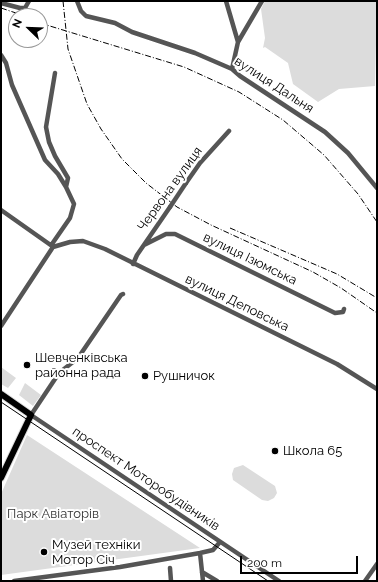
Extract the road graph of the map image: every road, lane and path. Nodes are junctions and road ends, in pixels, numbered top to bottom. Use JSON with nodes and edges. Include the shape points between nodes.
{"nodes":[{"id":1,"x":29,"y":1,"type":"edge"},
{"id":2,"x":77,"y":1,"type":"edge"},
{"id":3,"x":226,"y":1,"type":"edge"},
{"id":4,"x":262,"y":1,"type":"edge"},
{"id":5,"x":1,"y":3,"type":"edge"},
{"id":6,"x":238,"y":42,"type":"junction"},
{"id":7,"x":1,"y":55,"type":"edge"},
{"id":8,"x":232,"y":69,"type":"junction"},
{"id":9,"x":54,"y":73,"type":"dead end"},
{"id":10,"x":229,"y":131,"type":"dead end"},
{"id":11,"x":66,"y":187,"type":"junction"},
{"id":12,"x":377,"y":188,"type":"edge"},
{"id":13,"x":1,"y":210,"type":"edge"},
{"id":14,"x":144,"y":245,"type":"junction"},
{"id":15,"x":52,"y":246,"type":"junction"},
{"id":16,"x":133,"y":264,"type":"junction"},
{"id":17,"x":123,"y":294,"type":"dead end"},
{"id":18,"x":344,"y":309,"type":"dead end"},
{"id":19,"x":1,"y":326,"type":"edge"},
{"id":20,"x":377,"y":389,"type":"edge"},
{"id":21,"x":1,"y":394,"type":"edge"},
{"id":22,"x":31,"y":415,"type":"junction"},
{"id":23,"x":1,"y":478,"type":"edge"},
{"id":24,"x":220,"y":542,"type":"junction"},
{"id":25,"x":200,"y":553,"type":"junction"},
{"id":26,"x":377,"y":564,"type":"edge"},
{"id":27,"x":170,"y":568,"type":"dead end"},
{"id":28,"x":202,"y":572,"type":"junction"},
{"id":29,"x":14,"y":581,"type":"edge"},
{"id":30,"x":171,"y":581,"type":"edge"},
{"id":31,"x":203,"y":581,"type":"edge"},
{"id":32,"x":217,"y":581,"type":"edge"},
{"id":33,"x":279,"y":581,"type":"edge"},
{"id":34,"x":365,"y":581,"type":"edge"}],
"edges":[{"from":1,"to":5,"type":"street","via":[[25,8]]},
{"from":2,"to":8,"type":"street","name":"вулиця Дальня","via":[[86,16],[115,23],[132,32],[195,53]]},
{"from":3,"to":6,"type":"street"},
{"from":4,"to":6,"type":"street"},
{"from":6,"to":8,"type":"street"},
{"from":7,"to":11,"type":"street","via":[[45,160]]},
{"from":8,"to":12,"type":"street","name":"вулиця Дальня","via":[[325,132],[348,153]]},
{"from":9,"to":11,"type":"street","via":[[46,127],[52,149],[68,178]]},
{"from":10,"to":14,"type":"street","name":"Червона вулиця","bridge":true,"via":[[200,163]]},
{"from":11,"to":15,"type":"street","via":[[74,204],[73,210]]},
{"from":13,"to":15,"type":"street"},
{"from":14,"to":16,"type":"street","name":"Червона вулиця"},
{"from":14,"to":18,"type":"street","name":"вулиця Ізюмська","via":[[166,234],[175,234],[335,313],[343,312]]},
{"from":15,"to":16,"type":"street","name":"вулиця Деповська","via":[[83,241]]},
{"from":15,"to":19,"type":"street"},
{"from":16,"to":20,"type":"street","name":"вулиця Деповська","via":[[337,364]]},
{"from":17,"to":22,"type":"street","via":[[78,358],[59,373]]},
{"from":21,"to":22,"type":"main road","name":"проспект Моторобудівників"},
{"from":22,"to":23,"type":"main road"},
{"from":22,"to":24,"type":"street","name":"проспект Моторобудівників"},
{"from":24,"to":25,"type":"street","via":[[212,550]]},
{"from":24,"to":33,"type":"street","name":"проспект Моторобудівників"},
{"from":25,"to":28,"type":"street"},
{"from":25,"to":29,"type":"street"},
{"from":26,"to":34,"type":"street"},
{"from":27,"to":30,"type":"street"},
{"from":28,"to":31,"type":"street"},
{"from":28,"to":32,"type":"street"}]}
